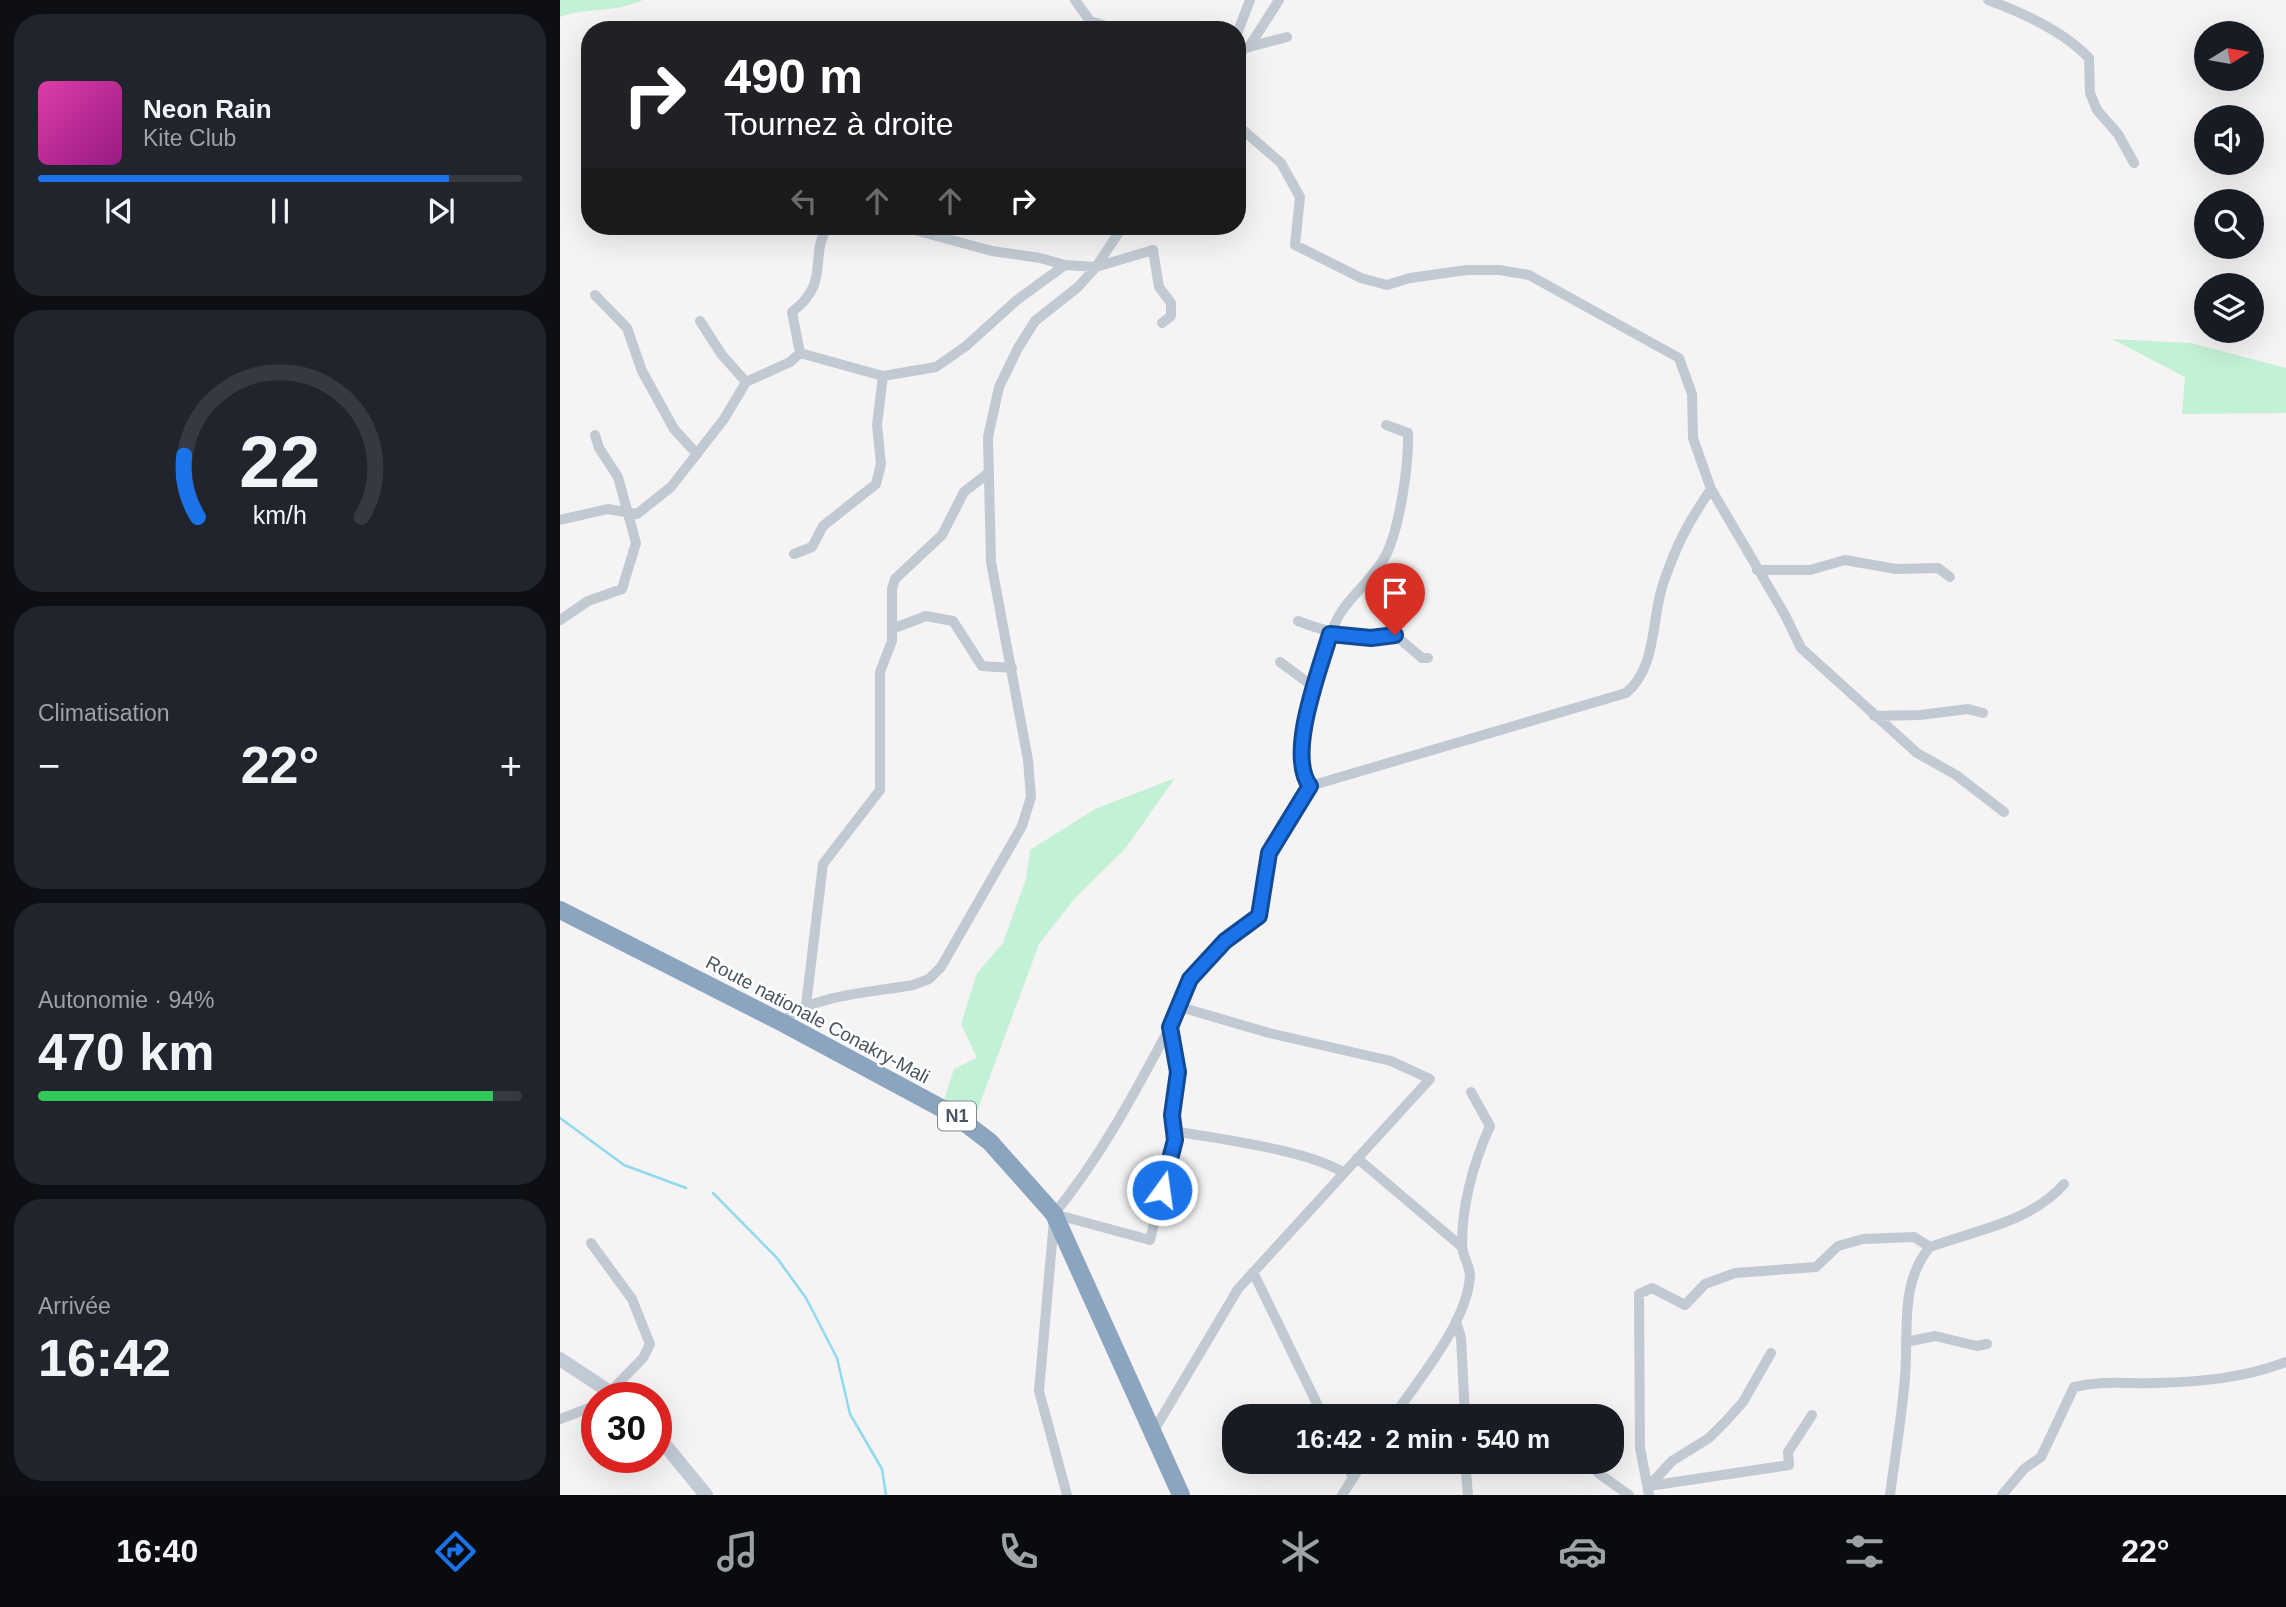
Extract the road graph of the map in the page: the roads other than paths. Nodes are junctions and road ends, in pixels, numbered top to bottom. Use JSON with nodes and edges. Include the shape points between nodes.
{"nodes":[{"id":1,"x":1075,"y":0,"type":"edge"},
{"id":2,"x":1250,"y":0,"type":"edge"},
{"id":3,"x":1279,"y":0,"type":"edge"},
{"id":4,"x":1988,"y":0,"type":"edge"},
{"id":5,"x":1090,"y":21,"type":"edge"},
{"id":6,"x":1242,"y":21,"type":"edge"},
{"id":7,"x":1287,"y":37,"type":"dead end"},
{"id":8,"x":1249,"y":47,"type":"junction"},
{"id":9,"x":1246,"y":48,"type":"edge"},
{"id":10,"x":1246,"y":133,"type":"edge"},
{"id":11,"x":2134,"y":163,"type":"dead end"},
{"id":12,"x":822,"y":235,"type":"edge"},
{"id":13,"x":933,"y":235,"type":"edge"},
{"id":14,"x":1117,"y":235,"type":"edge"},
{"id":15,"x":1065,"y":265,"type":"junction"},
{"id":16,"x":1096,"y":267,"type":"junction"},
{"id":17,"x":595,"y":295,"type":"dead end"},
{"id":18,"x":700,"y":321,"type":"dead end"},
{"id":19,"x":1162,"y":323,"type":"dead end"},
{"id":20,"x":800,"y":353,"type":"junction"},
{"id":21,"x":883,"y":376,"type":"junction"},
{"id":22,"x":746,"y":382,"type":"junction"},
{"id":23,"x":1387,"y":425,"type":"dead end"},
{"id":24,"x":595,"y":435,"type":"dead end"},
{"id":25,"x":697,"y":454,"type":"junction"},
{"id":26,"x":987,"y":474,"type":"junction"},
{"id":27,"x":1711,"y":489,"type":"junction"},
{"id":28,"x":629,"y":513,"type":"junction"},
{"id":29,"x":560,"y":520,"type":"edge"},
{"id":30,"x":794,"y":554,"type":"dead end"},
{"id":31,"x":1757,"y":570,"type":"junction"},
{"id":32,"x":1950,"y":578,"type":"dead end"},
{"id":33,"x":560,"y":620,"type":"edge"},
{"id":34,"x":1298,"y":621,"type":"dead end"},
{"id":35,"x":892,"y":629,"type":"junction"},
{"id":36,"x":1330,"y":634,"type":"junction"},
{"id":37,"x":1428,"y":658,"type":"dead end"},
{"id":38,"x":1280,"y":662,"type":"dead end"},
{"id":39,"x":1012,"y":668,"type":"junction"},
{"id":40,"x":1315,"y":688,"type":"junction"},
{"id":41,"x":1983,"y":713,"type":"dead end"},
{"id":42,"x":1874,"y":716,"type":"junction"},
{"id":43,"x":1310,"y":786,"type":"junction"},
{"id":44,"x":2004,"y":812,"type":"dead end"},
{"id":45,"x":560,"y":910,"type":"edge"},
{"id":46,"x":806,"y":1005,"type":"junction"},
{"id":47,"x":1180,"y":1007,"type":"junction"},
{"id":48,"x":783,"y":1023,"type":"junction"},
{"id":49,"x":1170,"y":1027,"type":"junction"},
{"id":50,"x":1471,"y":1092,"type":"dead end"},
{"id":51,"x":1174,"y":1131,"type":"junction"},
{"id":52,"x":1357,"y":1158,"type":"junction"},
{"id":53,"x":1344,"y":1173,"type":"junction"},
{"id":54,"x":2064,"y":1184,"type":"dead end"},
{"id":55,"x":1054,"y":1214,"type":"junction"},
{"id":56,"x":591,"y":1243,"type":"dead end"},
{"id":57,"x":1462,"y":1247,"type":"junction"},
{"id":58,"x":1930,"y":1247,"type":"junction"},
{"id":59,"x":1254,"y":1272,"type":"junction"},
{"id":60,"x":1456,"y":1321,"type":"junction"},
{"id":61,"x":1906,"y":1342,"type":"junction"},
{"id":62,"x":1987,"y":1344,"type":"dead end"},
{"id":63,"x":1771,"y":1353,"type":"dead end"},
{"id":64,"x":560,"y":1359,"type":"edge"},
{"id":65,"x":2286,"y":1362,"type":"edge"},
{"id":66,"x":592,"y":1382,"type":"edge"},
{"id":67,"x":623,"y":1382,"type":"edge"},
{"id":68,"x":1317,"y":1404,"type":"edge"},
{"id":69,"x":1402,"y":1404,"type":"edge"},
{"id":70,"x":1464,"y":1404,"type":"edge"},
{"id":71,"x":581,"y":1411,"type":"edge"},
{"id":72,"x":1812,"y":1415,"type":"dead end"},
{"id":73,"x":560,"y":1419,"type":"edge"},
{"id":74,"x":1153,"y":1432,"type":"junction"},
{"id":75,"x":672,"y":1454,"type":"edge"},
{"id":76,"x":1351,"y":1474,"type":"edge"},
{"id":77,"x":1356,"y":1474,"type":"edge"},
{"id":78,"x":1466,"y":1474,"type":"edge"},
{"id":79,"x":1599,"y":1474,"type":"edge"},
{"id":80,"x":1353,"y":1478,"type":"junction"},
{"id":81,"x":1649,"y":1491,"type":"edge"},
{"id":82,"x":706,"y":1495,"type":"edge"},
{"id":83,"x":1067,"y":1495,"type":"edge"},
{"id":84,"x":1181,"y":1495,"type":"edge"},
{"id":85,"x":1342,"y":1495,"type":"edge"},
{"id":86,"x":1468,"y":1495,"type":"edge"},
{"id":87,"x":1629,"y":1495,"type":"edge"},
{"id":88,"x":1890,"y":1495,"type":"edge"},
{"id":89,"x":2002,"y":1495,"type":"edge"}],
"edges":[{"from":1,"to":5,"type":"street"},
{"from":2,"to":6,"type":"street"},
{"from":3,"to":8,"type":"street"},
{"from":4,"to":11,"type":"street","via":[[2027,14],[2089,58],[2093,101]]},
{"from":7,"to":8,"type":"street"},
{"from":8,"to":9,"type":"street"},
{"from":10,"to":27,"type":"street","via":[[1282,163],[1300,197],[1295,245],[1361,278],[1387,285],[1467,270],[1529,275],[1679,358],[1692,394],[1693,438]]},
{"from":12,"to":20,"type":"street","via":[[818,276],[807,301],[792,312]]},
{"from":13,"to":15,"type":"street"},
{"from":14,"to":16,"type":"street"},
{"from":15,"to":16,"type":"street"},
{"from":15,"to":21,"type":"street","via":[[936,367]]},
{"from":16,"to":19,"type":"street","via":[[1153,250],[1159,287],[1171,303],[1171,316]]},
{"from":16,"to":26,"type":"street","via":[[1035,321],[1018,348],[999,387],[988,437]]},
{"from":17,"to":25,"type":"street","via":[[627,328],[642,371],[674,429]]},
{"from":18,"to":22,"type":"street"},
{"from":20,"to":21,"type":"street"},
{"from":20,"to":22,"type":"street"},
{"from":21,"to":30,"type":"street","via":[[877,425],[881,464],[876,484],[823,526],[812,547]]},
{"from":22,"to":25,"type":"street"},
{"from":23,"to":36,"type":"street","via":[[1408,433],[1410,463],[1387,553],[1343,609]]},
{"from":24,"to":28,"type":"street","via":[[618,477]]},
{"from":25,"to":28,"type":"street","via":[[671,487],[637,514]]},
{"from":26,"to":35,"type":"street","via":[[964,492],[942,535],[895,579]]},
{"from":26,"to":39,"type":"street","via":[[990,562]]},
{"from":27,"to":31,"type":"street"},
{"from":27,"to":43,"type":"street","via":[[1683,530],[1662,588],[1649,654],[1637,684],[1626,694]]},
{"from":28,"to":29,"type":"street","via":[[608,509]]},
{"from":28,"to":33,"type":"street","via":[[636,543],[622,589],[588,601]]},
{"from":31,"to":32,"type":"street","via":[[1810,570],[1845,560],[1896,569],[1938,568]]},
{"from":31,"to":42,"type":"street","via":[[1801,648]]},
{"from":34,"to":36,"type":"street"},
{"from":35,"to":39,"type":"street","via":[[926,616],[953,621],[982,666]]},
{"from":35,"to":46,"type":"street","via":[[880,672],[880,790],[823,864]]},
{"from":36,"to":37,"type":"street","via":[[1395,635]]},
{"from":36,"to":40,"type":"street"},
{"from":38,"to":40,"type":"street"},
{"from":39,"to":46,"type":"street","via":[[1031,797],[1022,826],[942,967],[913,985]]},
{"from":40,"to":43,"type":"street","via":[[1301,757],[1303,778]]},
{"from":41,"to":42,"type":"street","via":[[1968,709]]},
{"from":42,"to":44,"type":"street"},
{"from":43,"to":47,"type":"street","via":[[1269,853],[1259,916],[1225,941],[1190,979]]},
{"from":45,"to":48,"type":"highway","name":"Route nationale Conakry-Mali","number":"N1"},
{"from":46,"to":48,"type":"street"},
{"from":47,"to":49,"type":"street"},
{"from":47,"to":52,"type":"street","via":[[1269,1034],[1391,1060],[1430,1079]]},
{"from":48,"to":55,"type":"highway","name":"Route nationale Conakry-Mali","number":"N1","via":[[956,1116],[990,1142]]},
{"from":49,"to":51,"type":"street","via":[[1178,1072]]},
{"from":49,"to":55,"type":"street","via":[[1110,1135]]},
{"from":50,"to":57,"type":"street","via":[[1489,1126],[1472,1168]]},
{"from":51,"to":53,"type":"street","via":[[1262,1147]]},
{"from":51,"to":55,"type":"street","via":[[1150,1240]]},
{"from":52,"to":53,"type":"street"},
{"from":52,"to":57,"type":"street"},
{"from":53,"to":59,"type":"street"},
{"from":54,"to":58,"type":"street","via":[[2049,1200],[2020,1217]]},
{"from":55,"to":74,"type":"highway","name":"Route nationale Conakry-Mali","number":"N1"},
{"from":55,"to":83,"type":"street","via":[[1038,1391]]},
{"from":56,"to":67,"type":"street","via":[[632,1299],[650,1344]]},
{"from":57,"to":60,"type":"street","via":[[1470,1274]]},
{"from":58,"to":61,"type":"street","via":[[1911,1279]]},
{"from":58,"to":81,"type":"street","via":[[1914,1237],[1863,1239],[1838,1245],[1816,1267],[1735,1273],[1705,1284],[1685,1305],[1652,1288],[1639,1294],[1641,1464]]},
{"from":59,"to":68,"type":"street"},
{"from":59,"to":74,"type":"street","via":[[1238,1289]]},
{"from":60,"to":69,"type":"street"},
{"from":60,"to":70,"type":"street"},
{"from":61,"to":62,"type":"street","via":[[1935,1336]]},
{"from":61,"to":88,"type":"street"},
{"from":63,"to":81,"type":"street","via":[[1743,1402],[1709,1438],[1672,1461]]},
{"from":64,"to":66,"type":"street"},
{"from":65,"to":89,"type":"street","via":[[2248,1375],[2155,1383],[2103,1380],[2074,1387],[2041,1457]]},
{"from":71,"to":73,"type":"street"},
{"from":72,"to":81,"type":"street","via":[[1788,1452],[1789,1465]]},
{"from":74,"to":84,"type":"highway","name":"Route nationale Conakry-Mali","number":"N1"},
{"from":75,"to":82,"type":"street"},
{"from":76,"to":80,"type":"street"},
{"from":77,"to":80,"type":"street"},
{"from":78,"to":86,"type":"street"},
{"from":79,"to":87,"type":"street"},
{"from":80,"to":85,"type":"street"}]}
